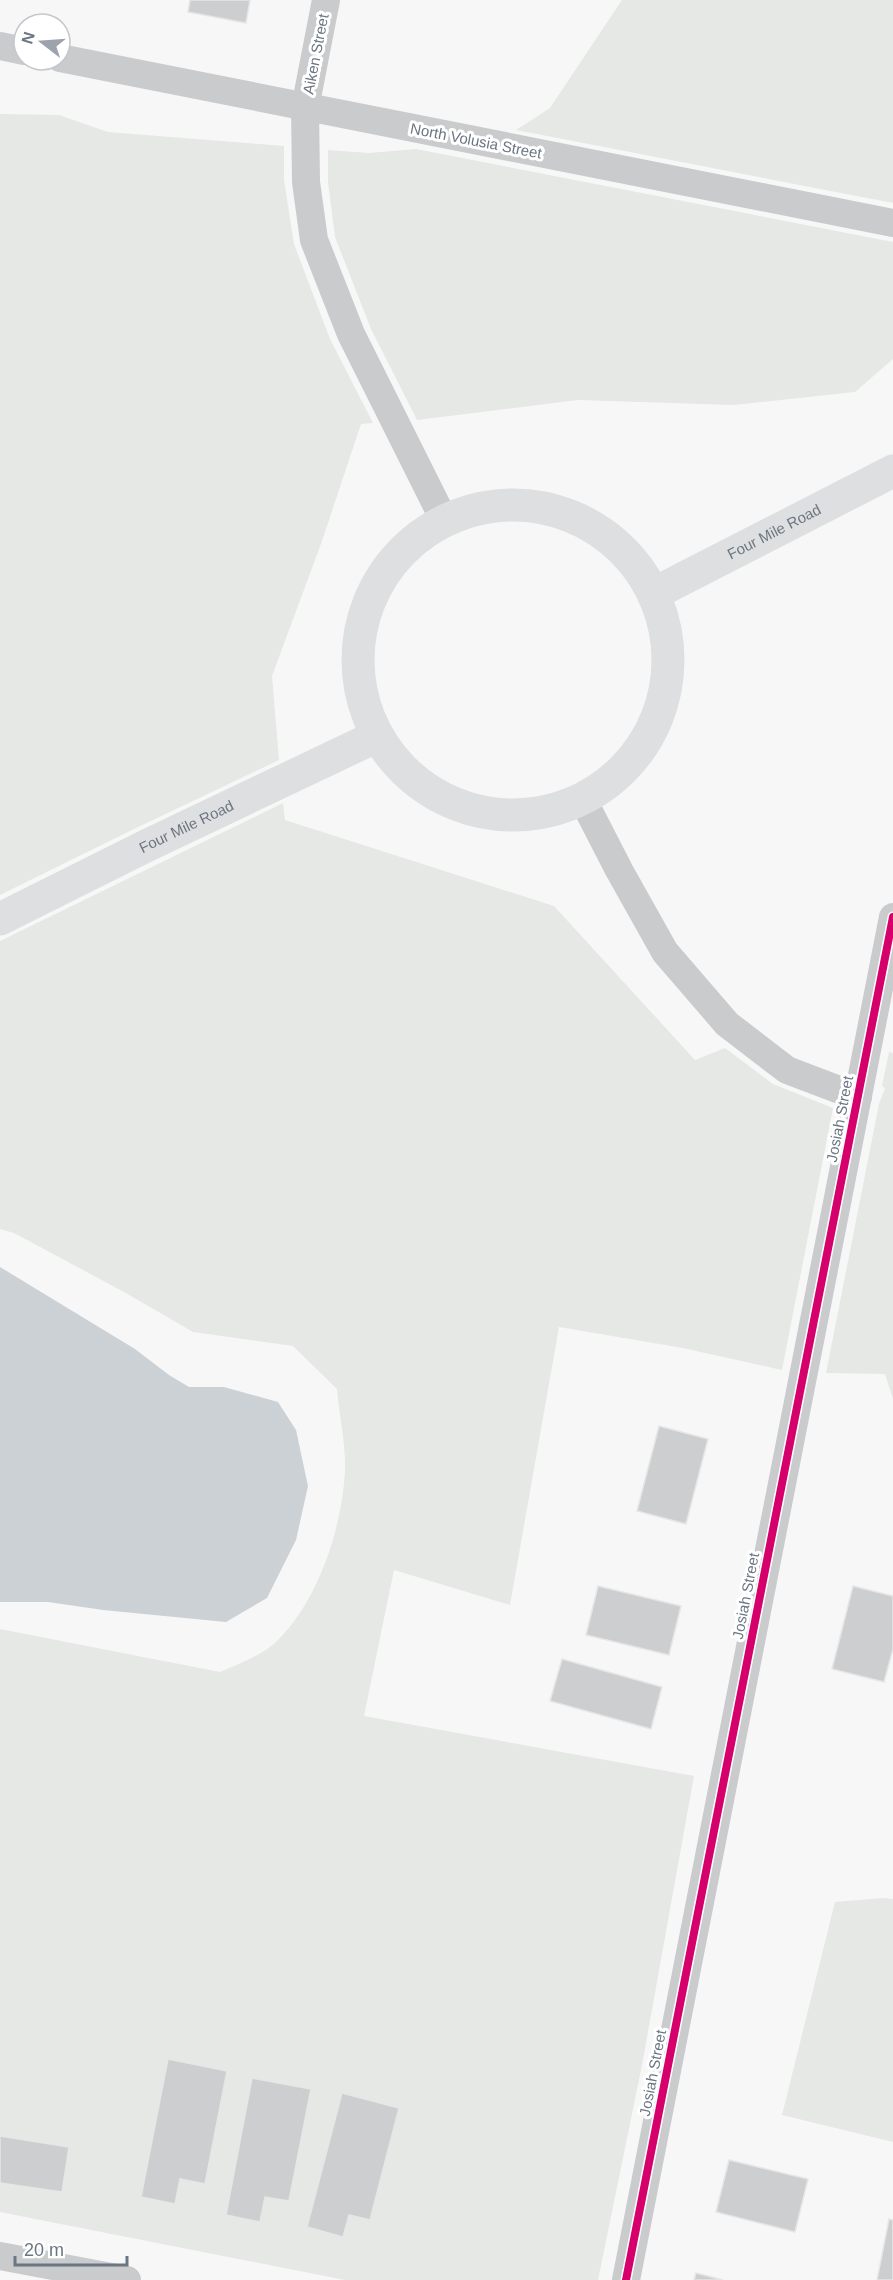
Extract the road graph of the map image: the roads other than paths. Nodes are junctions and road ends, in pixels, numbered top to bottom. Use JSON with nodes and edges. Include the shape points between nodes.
{"nodes":[{"id":1,"x":326,"y":0,"type":"edge"},
{"id":2,"x":72,"y":60,"type":"edge"},
{"id":3,"x":305,"y":108,"type":"junction"},
{"id":4,"x":893,"y":223,"type":"edge"},
{"id":5,"x":893,"y":471,"type":"edge"},
{"id":6,"x":444,"y":520,"type":"junction"},
{"id":7,"x":655,"y":593,"type":"junction"},
{"id":8,"x":375,"y":737,"type":"junction"},
{"id":9,"x":582,"y":798,"type":"junction"},
{"id":10,"x":893,"y":917,"type":"edge"},
{"id":11,"x":0,"y":919,"type":"edge"},
{"id":12,"x":858,"y":1097,"type":"junction"},
{"id":13,"x":0,"y":2256,"type":"edge"},
{"id":14,"x":127,"y":2280,"type":"edge"},
{"id":15,"x":626,"y":2280,"type":"edge"}],
"edges":[{"from":1,"to":3,"type":"street","name":"Aiken Street"},
{"from":2,"to":3,"type":"street","name":"North Volusia Street"},
{"from":3,"to":4,"type":"street","name":"North Volusia Street"},
{"from":3,"to":6,"type":"street","name":"Aiken Street","via":[[306,182],[314,240],[351,334]]},
{"from":5,"to":7,"type":"street","name":"Four Mile Road"},
{"from":6,"to":7,"type":"street","via":[[480,506],[513,505],[563,512],[619,546]]},
{"from":6,"to":8,"type":"street","via":[[411,543],[376,586],[360,629],[357,675]]},
{"from":7,"to":9,"type":"street","via":[[665,615],[673,656],[662,704],[631,760],[605,784]]},
{"from":8,"to":9,"type":"street","via":[[397,765],[427,789],[464,807],[513,816],[548,811]]},
{"from":8,"to":11,"type":"street","name":"Four Mile Road"},
{"from":9,"to":12,"type":"street","via":[[665,952],[727,1024],[787,1070]]},
{"from":10,"to":12,"type":"street","name":"Josiah Street"},
{"from":12,"to":15,"type":"street","name":"Josiah Street"},
{"from":13,"to":14,"type":"street"}]}
